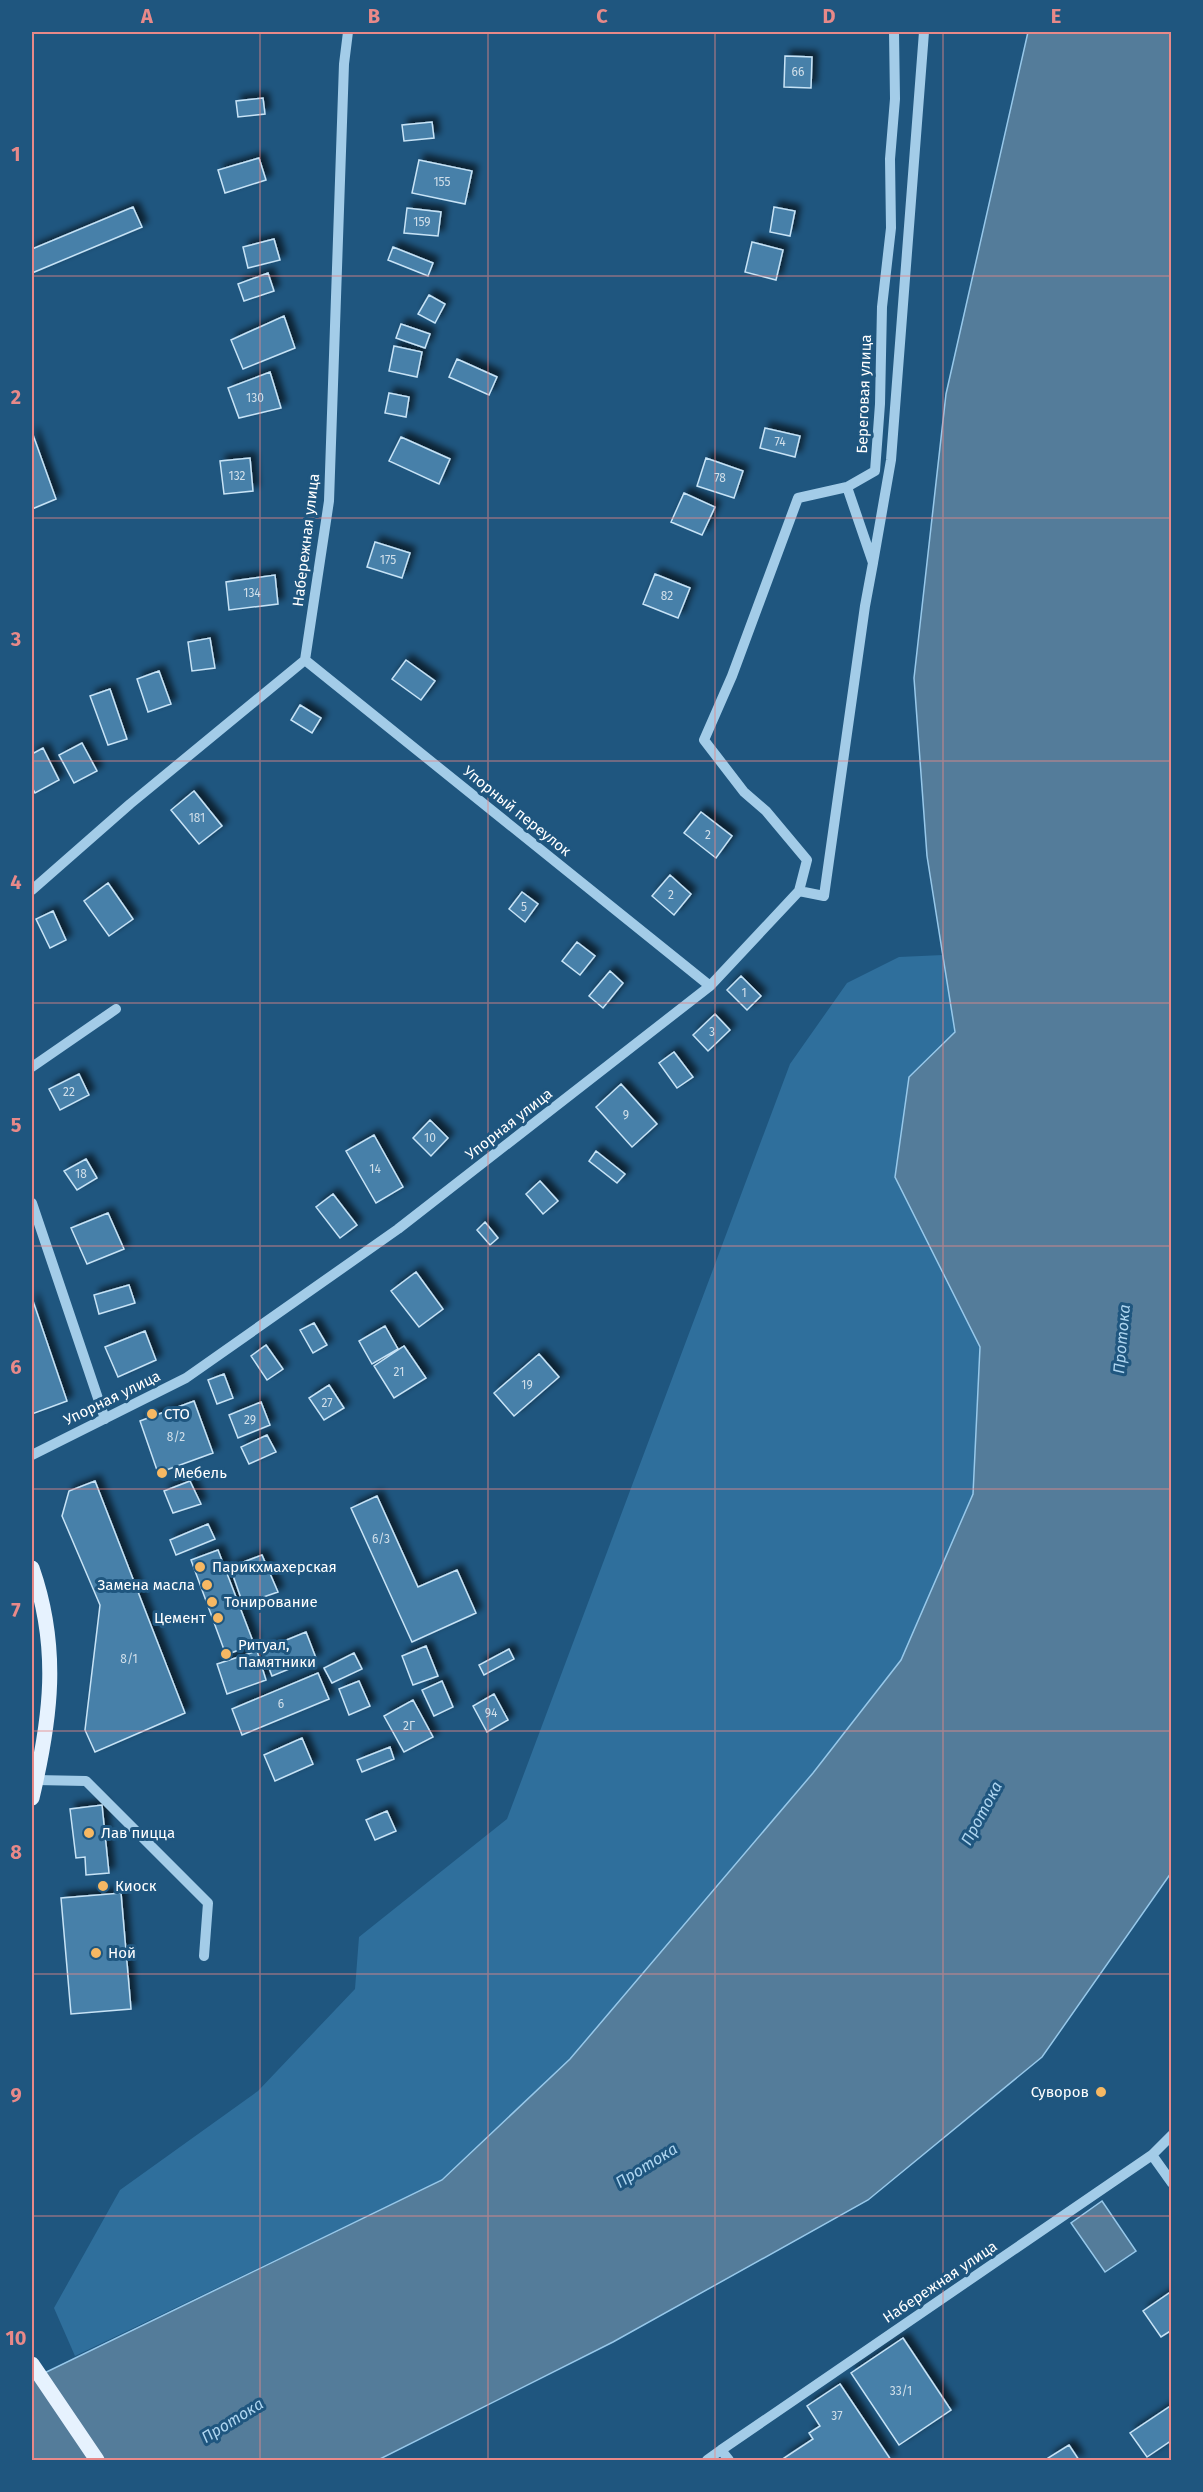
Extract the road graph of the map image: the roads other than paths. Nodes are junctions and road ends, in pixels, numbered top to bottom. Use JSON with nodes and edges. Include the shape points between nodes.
{"nodes":[{"id":1,"x":348,"y":32,"type":"edge"},
{"id":2,"x":894,"y":32,"type":"edge"},
{"id":3,"x":924,"y":32,"type":"edge"},
{"id":4,"x":847,"y":487,"type":"junction"},
{"id":5,"x":873,"y":563,"type":"junction"},
{"id":6,"x":305,"y":660,"type":"junction"},
{"id":7,"x":712,"y":722,"type":"joint"},
{"id":8,"x":32,"y":890,"type":"edge"},
{"id":9,"x":799,"y":891,"type":"junction"},
{"id":10,"x":710,"y":986,"type":"junction"},
{"id":11,"x":116,"y":1009,"type":"dead end"},
{"id":12,"x":32,"y":1067,"type":"edge"},
{"id":13,"x":32,"y":1203,"type":"edge"},
{"id":14,"x":105,"y":1419,"type":"junction"},
{"id":15,"x":32,"y":1455,"type":"edge"},
{"id":16,"x":32,"y":1568,"type":"edge"},
{"id":17,"x":36,"y":1780,"type":"junction"},
{"id":18,"x":32,"y":1798,"type":"edge"},
{"id":19,"x":204,"y":1956,"type":"dead end"},
{"id":20,"x":1172,"y":2135,"type":"edge"},
{"id":21,"x":1152,"y":2155,"type":"junction"},
{"id":22,"x":1172,"y":2183,"type":"edge"},
{"id":23,"x":32,"y":2364,"type":"edge"},
{"id":24,"x":721,"y":2450,"type":"junction"},
{"id":25,"x":98,"y":2460,"type":"edge"},
{"id":26,"x":707,"y":2460,"type":"edge"},
{"id":27,"x":729,"y":2460,"type":"edge"}],
"edges":[{"from":1,"to":6,"type":"street","name":"Набережная улица","via":[[329,501]]},
{"from":2,"to":4,"type":"street","name":"Береговая улица","via":[[891,228],[882,307],[875,471]]},
{"from":3,"to":5,"type":"street","via":[[891,460]]},
{"from":4,"to":5,"type":"street"},
{"from":4,"to":7,"type":"street","name":"Береговая улица","via":[[798,498]]},
{"from":5,"to":9,"type":"street","via":[[824,896]]},
{"from":6,"to":8,"type":"street"},
{"from":6,"to":10,"type":"street","name":"Упорный переулок"},
{"from":7,"to":9,"type":"street","name":"Упорная улица","via":[[704,740],[744,792],[766,811],[807,860]]},
{"from":9,"to":10,"type":"street","name":"Упорная улица"},
{"from":10,"to":14,"type":"street","name":"Упорная улица","via":[[398,1229],[186,1378]]},
{"from":11,"to":12,"type":"street"},
{"from":13,"to":14,"type":"street"},
{"from":14,"to":15,"type":"street","name":"Упорная улица"},
{"from":16,"to":17,"type":"main road","via":[[49,1638],[51,1677]]},
{"from":17,"to":18,"type":"main road"},
{"from":17,"to":19,"type":"street","via":[[86,1781],[208,1904]]},
{"from":20,"to":21,"type":"street","name":"Набережная улица"},
{"from":21,"to":22,"type":"street"},
{"from":21,"to":24,"type":"street","name":"Набережная улица"},
{"from":23,"to":25,"type":"main road"},
{"from":24,"to":26,"type":"street","name":"Набережная улица"},
{"from":24,"to":27,"type":"street"}]}
